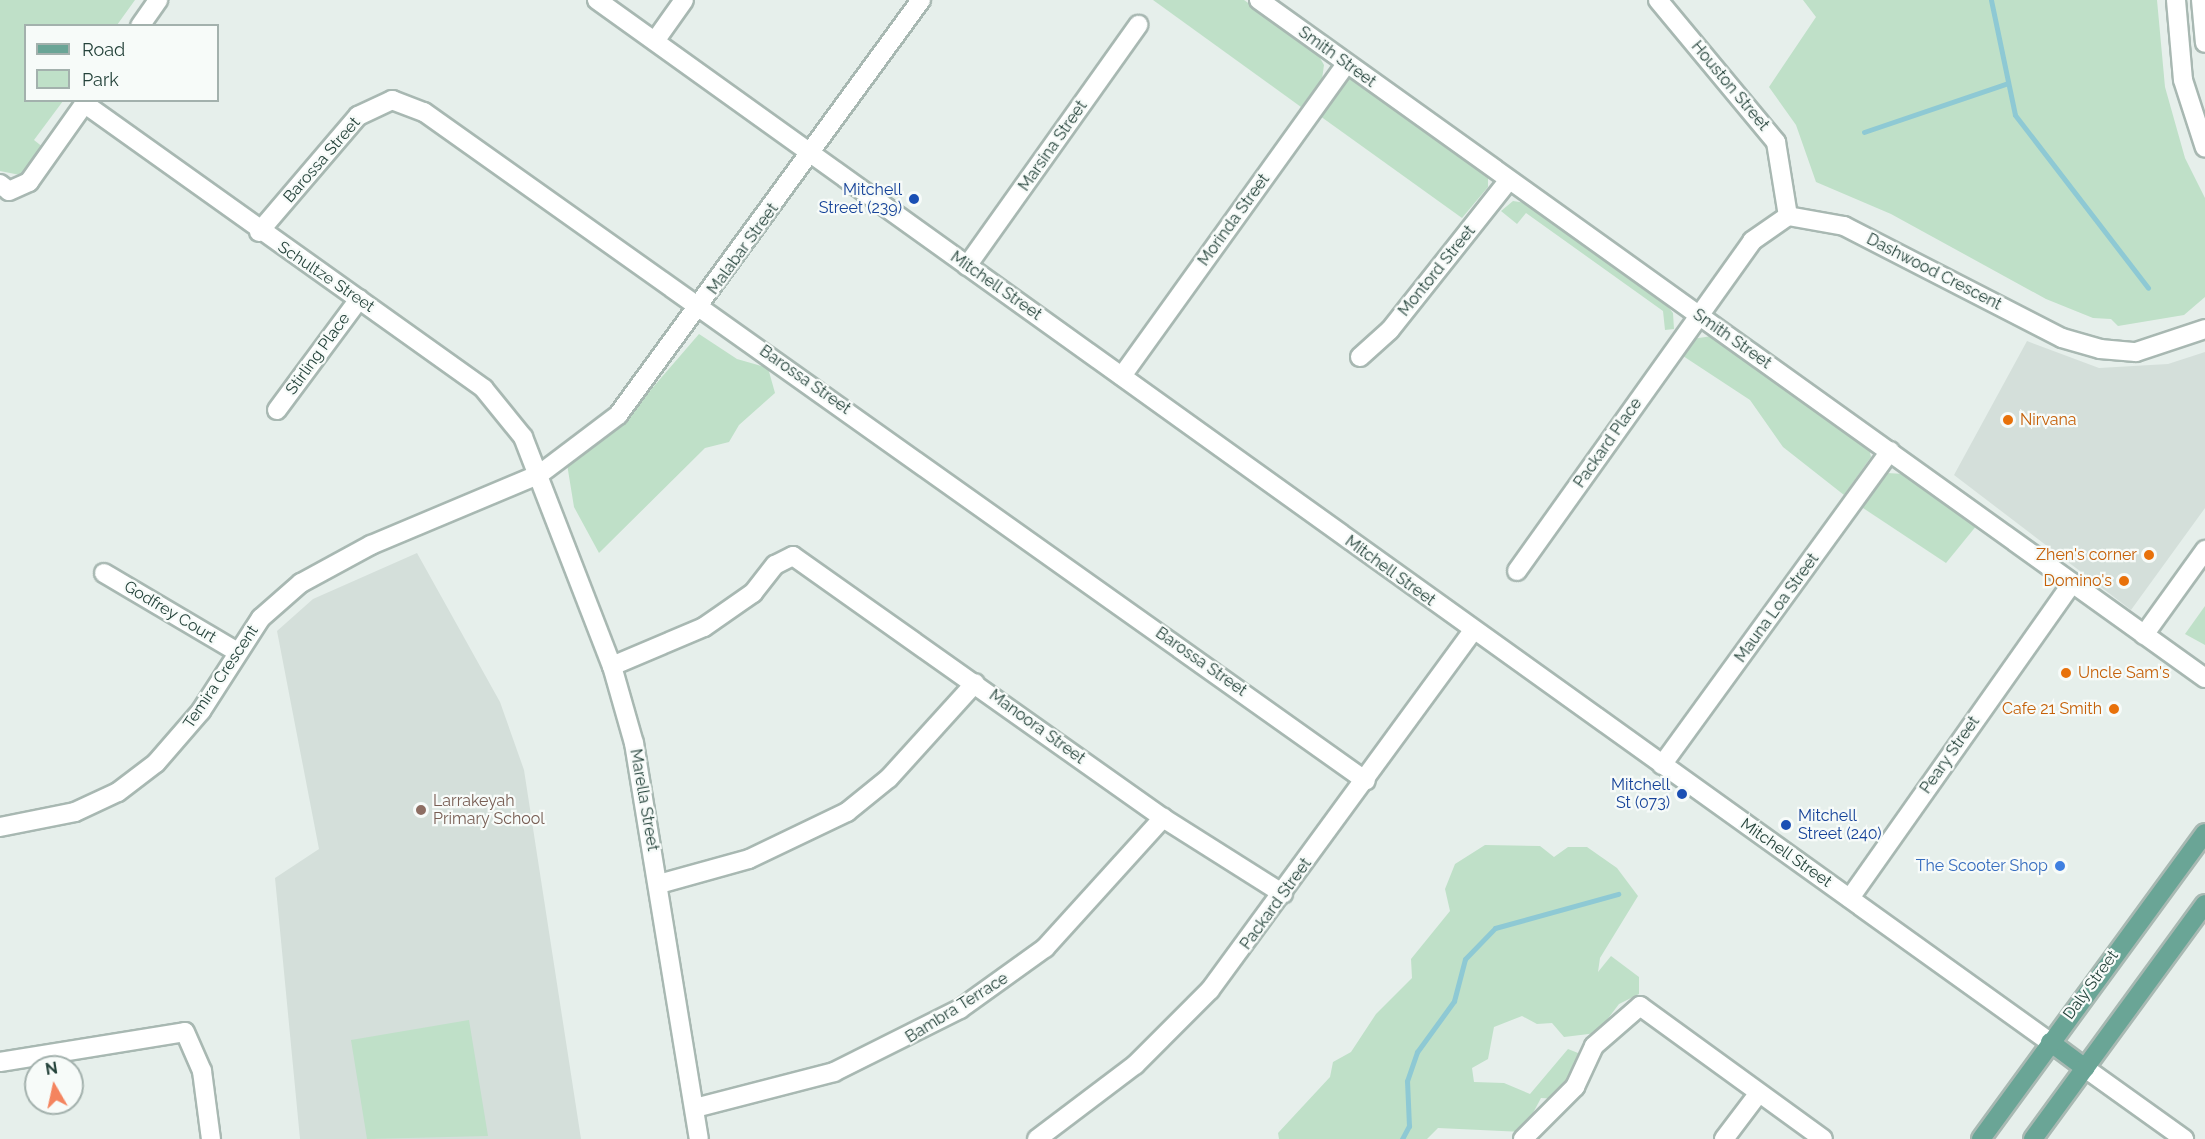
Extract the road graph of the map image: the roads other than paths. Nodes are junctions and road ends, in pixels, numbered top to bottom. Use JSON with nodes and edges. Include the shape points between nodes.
{"nodes":[{"id":1,"x":158,"y":0,"type":"edge"},
{"id":2,"x":597,"y":0,"type":"edge"},
{"id":3,"x":684,"y":0,"type":"edge"},
{"id":4,"x":921,"y":0,"type":"edge"},
{"id":5,"x":1259,"y":0,"type":"edge"},
{"id":6,"x":1658,"y":0,"type":"edge"},
{"id":7,"x":2176,"y":0,"type":"edge"},
{"id":8,"x":2201,"y":0,"type":"edge"},
{"id":9,"x":141,"y":24,"type":"edge"},
{"id":10,"x":1138,"y":25,"type":"dead end"},
{"id":11,"x":655,"y":41,"type":"junction"},
{"id":12,"x":2205,"y":43,"type":"edge"},
{"id":13,"x":1346,"y":64,"type":"junction"},
{"id":14,"x":86,"y":102,"type":"edge"},
{"id":15,"x":2205,"y":148,"type":"edge"},
{"id":16,"x":812,"y":154,"type":"junction"},
{"id":17,"x":1509,"y":180,"type":"junction"},
{"id":18,"x":0,"y":184,"type":"edge"},
{"id":19,"x":1788,"y":216,"type":"junction"},
{"id":20,"x":259,"y":232,"type":"junction"},
{"id":21,"x":967,"y":266,"type":"junction"},
{"id":22,"x":359,"y":299,"type":"junction"},
{"id":23,"x":701,"y":307,"type":"junction"},
{"id":24,"x":1698,"y":315,"type":"junction"},
{"id":25,"x":2205,"y":329,"type":"edge"},
{"id":26,"x":1360,"y":357,"type":"dead end"},
{"id":27,"x":1122,"y":376,"type":"junction"},
{"id":28,"x":277,"y":410,"type":"dead end"},
{"id":29,"x":1890,"y":451,"type":"junction"},
{"id":30,"x":540,"y":474,"type":"junction"},
{"id":31,"x":2205,"y":550,"type":"edge"},
{"id":32,"x":1517,"y":571,"type":"dead end"},
{"id":33,"x":104,"y":573,"type":"dead end"},
{"id":34,"x":2072,"y":583,"type":"junction"},
{"id":35,"x":1473,"y":630,"type":"junction"},
{"id":36,"x":2144,"y":635,"type":"junction"},
{"id":37,"x":236,"y":651,"type":"junction"},
{"id":38,"x":612,"y":666,"type":"junction"},
{"id":39,"x":2205,"y":678,"type":"edge"},
{"id":40,"x":975,"y":683,"type":"junction"},
{"id":41,"x":1662,"y":765,"type":"junction"},
{"id":42,"x":1366,"y":781,"type":"junction"},
{"id":43,"x":1163,"y":818,"type":"junction"},
{"id":44,"x":0,"y":827,"type":"edge"},
{"id":45,"x":2205,"y":833,"type":"edge"},
{"id":46,"x":659,"y":884,"type":"junction"},
{"id":47,"x":1283,"y":894,"type":"junction"},
{"id":48,"x":1850,"y":898,"type":"junction"},
{"id":49,"x":2205,"y":904,"type":"edge"},
{"id":50,"x":2050,"y":1042,"type":"junction"},
{"id":51,"x":0,"y":1062,"type":"edge"},
{"id":52,"x":2085,"y":1068,"type":"junction"},
{"id":53,"x":1758,"y":1094,"type":"junction"},
{"id":54,"x":694,"y":1108,"type":"junction"},
{"id":55,"x":211,"y":1139,"type":"edge"},
{"id":56,"x":699,"y":1139,"type":"edge"},
{"id":57,"x":1037,"y":1139,"type":"edge"},
{"id":58,"x":1523,"y":1139,"type":"edge"},
{"id":59,"x":1724,"y":1139,"type":"edge"},
{"id":60,"x":1823,"y":1139,"type":"edge"},
{"id":61,"x":1981,"y":1139,"type":"edge"},
{"id":62,"x":2033,"y":1139,"type":"edge"},
{"id":63,"x":2184,"y":1139,"type":"edge"}],
"edges":[{"from":1,"to":9,"type":"street"},
{"from":2,"to":11,"type":"street","name":"Mitchell Street"},
{"from":3,"to":11,"type":"street"},
{"from":4,"to":16,"type":"street","name":"Malabar Street"},
{"from":5,"to":13,"type":"street","name":"Smith Street"},
{"from":6,"to":19,"type":"street","name":"Houston Street","via":[[1776,142]]},
{"from":7,"to":15,"type":"street","via":[[2183,80]]},
{"from":8,"to":12,"type":"street"},
{"from":10,"to":21,"type":"street","name":"Marsina Street"},
{"from":11,"to":16,"type":"street","name":"Mitchell Street"},
{"from":13,"to":17,"type":"street","name":"Smith Street"},
{"from":13,"to":27,"type":"street","name":"Morinda Street"},
{"from":14,"to":18,"type":"street","via":[[29,182],[9,191]]},
{"from":14,"to":20,"type":"street","name":"Schultze Street"},
{"from":16,"to":21,"type":"street","name":"Mitchell Street"},
{"from":16,"to":23,"type":"street","name":"Malabar Street"},
{"from":17,"to":24,"type":"street","name":"Smith Street"},
{"from":17,"to":26,"type":"street","name":"Montord Street","via":[[1390,330]]},
{"from":19,"to":24,"type":"street","via":[[1752,242]]},
{"from":19,"to":25,"type":"street","name":"Dashwood Crescent","via":[[1844,226],[2062,338],[2100,349],[2136,352]]},
{"from":20,"to":22,"type":"street","name":"Schultze Street"},
{"from":20,"to":23,"type":"street","name":"Barossa Street","via":[[358,116],[392,100],[424,112]]},
{"from":21,"to":27,"type":"street","name":"Mitchell Street"},
{"from":22,"to":28,"type":"street","name":"Stirling Place"},
{"from":22,"to":30,"type":"street","name":"Schultze Street","via":[[484,389],[523,437]]},
{"from":23,"to":30,"type":"street","name":"Malabar Street","via":[[618,415]]},
{"from":23,"to":42,"type":"street","name":"Barossa Street"},
{"from":24,"to":29,"type":"street","name":"Smith Street"},
{"from":24,"to":32,"type":"street","name":"Packard Place"},
{"from":27,"to":35,"type":"street","name":"Mitchell Street"},
{"from":29,"to":34,"type":"street","name":"Smith Street"},
{"from":29,"to":41,"type":"street","name":"Mauna Loa Street"},
{"from":30,"to":37,"type":"street","name":"Temira Crescent","via":[[326,567],[281,599]]},
{"from":30,"to":38,"type":"street","name":"Marella Street"},
{"from":31,"to":36,"type":"street"},
{"from":33,"to":37,"type":"street","name":"Godfrey Court"},
{"from":34,"to":36,"type":"street","name":"Smith Street"},
{"from":34,"to":48,"type":"street","name":"Peary Street"},
{"from":35,"to":41,"type":"street","name":"Mitchell Street"},
{"from":35,"to":42,"type":"street","name":"Packard Street"},
{"from":36,"to":39,"type":"street","name":"Smith Street"},
{"from":37,"to":44,"type":"street","name":"Temira Crescent","via":[[201,711],[156,764],[118,792],[75,812]]},
{"from":38,"to":40,"type":"street","name":"Manoora Street","via":[[704,627],[753,592],[775,565],[793,556]]},
{"from":38,"to":46,"type":"street","name":"Marella Street","via":[[634,743]]},
{"from":40,"to":43,"type":"street","name":"Manoora Street"},
{"from":40,"to":46,"type":"street","via":[[889,778],[846,812],[749,859]]},
{"from":41,"to":48,"type":"street","name":"Mitchell Street"},
{"from":42,"to":47,"type":"street","name":"Packard Street"},
{"from":43,"to":47,"type":"street","name":"Manoora Street"},
{"from":43,"to":54,"type":"street","name":"Bambra Terrace","via":[[1045,948],[960,1009],[834,1072]]},
{"from":45,"to":50,"type":"main road","name":"Daly Street"},
{"from":46,"to":54,"type":"street","name":"Marella Street"},
{"from":47,"to":57,"type":"street","name":"Packard Street","via":[[1182,1021],[1135,1065]]},
{"from":48,"to":50,"type":"street","name":"Mitchell Street"},
{"from":49,"to":52,"type":"main road"},
{"from":50,"to":52,"type":"main road","name":"Mitchell Street"},
{"from":50,"to":61,"type":"main road","name":"Daly Street"},
{"from":51,"to":55,"type":"street","via":[[184,1032],[202,1071]]},
{"from":52,"to":62,"type":"main road"},
{"from":52,"to":63,"type":"street","name":"Mitchell Street"},
{"from":53,"to":58,"type":"street","via":[[1640,1006],[1594,1046],[1575,1087]]},
{"from":53,"to":59,"type":"street"},
{"from":53,"to":60,"type":"street"},
{"from":54,"to":56,"type":"street","name":"Marella Street"}]}
